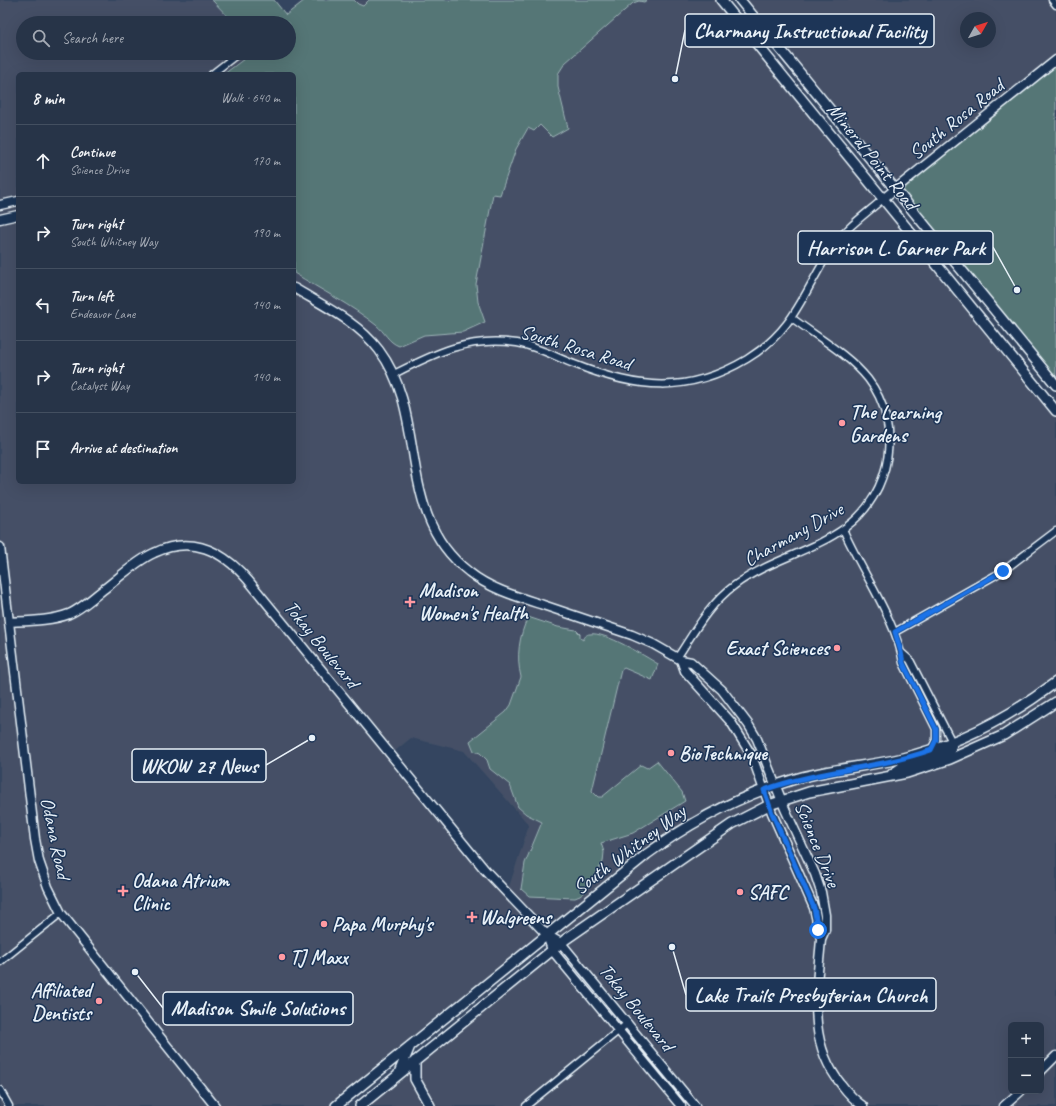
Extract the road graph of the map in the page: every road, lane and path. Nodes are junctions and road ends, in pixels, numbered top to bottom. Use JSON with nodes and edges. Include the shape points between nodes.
{"nodes":[{"id":1,"x":721,"y":0,"type":"edge"},
{"id":2,"x":740,"y":0,"type":"edge"},
{"id":3,"x":1052,"y":0,"type":"edge"},
{"id":4,"x":1056,"y":5,"type":"edge"},
{"id":5,"x":230,"y":60,"type":"edge"},
{"id":6,"x":1056,"y":60,"type":"edge"},
{"id":7,"x":215,"y":72,"type":"edge"},
{"id":8,"x":895,"y":189,"type":"junction"},
{"id":9,"x":884,"y":198,"type":"junction"},
{"id":10,"x":16,"y":201,"type":"edge"},
{"id":11,"x":0,"y":205,"type":"edge"},
{"id":12,"x":16,"y":215,"type":"edge"},
{"id":13,"x":0,"y":219,"type":"edge"},
{"id":14,"x":296,"y":289,"type":"edge"},
{"id":15,"x":792,"y":318,"type":"junction"},
{"id":16,"x":394,"y":374,"type":"junction"},
{"id":17,"x":1056,"y":385,"type":"edge"},
{"id":18,"x":1056,"y":411,"type":"edge"},
{"id":19,"x":843,"y":529,"type":"junction"},
{"id":20,"x":1056,"y":531,"type":"edge"},
{"id":21,"x":0,"y":546,"type":"edge"},
{"id":22,"x":9,"y":622,"type":"junction"},
{"id":23,"x":895,"y":632,"type":"junction"},
{"id":24,"x":901,"y":652,"type":"junction"},
{"id":25,"x":679,"y":659,"type":"junction"},
{"id":26,"x":1056,"y":682,"type":"edge"},
{"id":27,"x":1056,"y":702,"type":"edge"},
{"id":28,"x":952,"y":742,"type":"junction"},
{"id":29,"x":931,"y":750,"type":"junction"},
{"id":30,"x":887,"y":778,"type":"junction"},
{"id":31,"x":776,"y":786,"type":"junction"},
{"id":32,"x":764,"y":790,"type":"junction"},
{"id":33,"x":782,"y":801,"type":"junction"},
{"id":34,"x":770,"y":805,"type":"junction"},
{"id":35,"x":61,"y":913,"type":"junction"},
{"id":36,"x":547,"y":935,"type":"junction"},
{"id":37,"x":821,"y":939,"type":"junction"},
{"id":38,"x":561,"y":943,"type":"junction"},
{"id":39,"x":552,"y":950,"type":"junction"},
{"id":40,"x":0,"y":962,"type":"edge"},
{"id":41,"x":628,"y":1023,"type":"junction"},
{"id":42,"x":619,"y":1031,"type":"junction"},
{"id":43,"x":410,"y":1046,"type":"junction"},
{"id":44,"x":1056,"y":1056,"type":"edge"},
{"id":45,"x":390,"y":1062,"type":"junction"},
{"id":46,"x":415,"y":1062,"type":"junction"},
{"id":47,"x":1044,"y":1068,"type":"edge"},
{"id":48,"x":399,"y":1075,"type":"junction"},
{"id":49,"x":387,"y":1084,"type":"junction"},
{"id":50,"x":0,"y":1090,"type":"edge"},
{"id":51,"x":1018,"y":1094,"type":"edge"},
{"id":52,"x":9,"y":1106,"type":"edge"},
{"id":53,"x":215,"y":1106,"type":"edge"},
{"id":54,"x":336,"y":1106,"type":"edge"},
{"id":55,"x":360,"y":1106,"type":"edge"},
{"id":56,"x":430,"y":1106,"type":"edge"},
{"id":57,"x":526,"y":1106,"type":"edge"},
{"id":58,"x":681,"y":1106,"type":"edge"},
{"id":59,"x":695,"y":1106,"type":"edge"},
{"id":60,"x":863,"y":1106,"type":"edge"},
{"id":61,"x":1004,"y":1106,"type":"edge"}],
"edges":[{"from":1,"to":9,"type":"main road","name":"Mineral Point Road"},
{"from":2,"to":8,"type":"main road","name":"Mineral Point Road"},
{"from":3,"to":4,"type":"street"},
{"from":5,"to":7,"type":"street"},
{"from":6,"to":8,"type":"street","name":"South Rosa Road"},
{"from":8,"to":9,"type":"street","name":"South Rosa Road"},
{"from":8,"to":17,"type":"main road","name":"Mineral Point Road"},
{"from":9,"to":15,"type":"street","name":"South Rosa Road","via":[[839,239]]},
{"from":9,"to":18,"type":"main road","name":"Mineral Point Road"},
{"from":10,"to":11,"type":"street"},
{"from":12,"to":13,"type":"street"},
{"from":14,"to":16,"type":"street","name":"Science Drive","via":[[361,331],[379,349]]},
{"from":15,"to":16,"type":"street","name":"South Rosa Road","via":[[748,359],[715,375],[687,382],[656,385],[625,381],[518,343],[497,342],[454,346]]},
{"from":15,"to":19,"type":"street","name":"Charmany Drive","via":[[861,371],[879,397],[886,415],[889,448],[881,482],[869,505]]},
{"from":16,"to":25,"type":"street","name":"Science Drive","via":[[402,396],[427,518],[440,543],[458,563],[491,586],[632,636]]},
{"from":19,"to":23,"type":"street"},
{"from":19,"to":25,"type":"street","name":"Charmany Drive","via":[[734,585],[710,609]]},
{"from":20,"to":23,"type":"street","via":[[1003,571]]},
{"from":21,"to":22,"type":"street","name":"Odana Road"},
{"from":22,"to":35,"type":"street","name":"Odana Road","via":[[35,839],[48,887]]},
{"from":22,"to":36,"type":"street","name":"Tokay Boulevard","via":[[42,620],[70,614],[153,553],[176,546],[199,546],[218,553],[235,565],[248,580],[452,832]]},
{"from":23,"to":24,"type":"street"},
{"from":24,"to":28,"type":"street","via":[[910,660]]},
{"from":24,"to":29,"type":"street","via":[[903,663],[936,729],[936,740]]},
{"from":25,"to":31,"type":"street","name":"Science Drive","via":[[692,662],[734,704],[756,739]]},
{"from":25,"to":32,"type":"street","name":"Science Drive","via":[[685,671],[731,722],[752,756]]},
{"from":26,"to":28,"type":"main road","name":"South Whitney Way","via":[[1023,706]]},
{"from":27,"to":30,"type":"main road","name":"South Whitney Way","via":[[1023,725],[973,750],[926,768]]},
{"from":28,"to":29,"type":"main road","name":"South Whitney Way"},
{"from":28,"to":30,"type":"main road","via":[[951,749],[907,764]]},
{"from":29,"to":31,"type":"main road","name":"South Whitney Way","via":[[898,759],[812,775]]},
{"from":30,"to":33,"type":"main road","name":"South Whitney Way","via":[[809,792]]},
{"from":31,"to":32,"type":"main road","name":"South Whitney Way"},
{"from":31,"to":33,"type":"street","name":"Science Drive"},
{"from":32,"to":34,"type":"street","name":"Science Drive"},
{"from":32,"to":36,"type":"main road","name":"South Whitney Way","via":[[717,809],[670,837]]},
{"from":33,"to":34,"type":"main road","name":"South Whitney Way"},
{"from":33,"to":37,"type":"street","name":"Science Drive","via":[[821,892],[825,930]]},
{"from":34,"to":37,"type":"street","name":"Science Drive","via":[[814,908]]},
{"from":34,"to":38,"type":"main road","name":"South Whitney Way","via":[[718,832]]},
{"from":35,"to":40,"type":"street"},
{"from":35,"to":53,"type":"street","name":"Odana Road"},
{"from":36,"to":38,"type":"street","name":"Tokay Boulevard"},
{"from":36,"to":39,"type":"street","name":"Tokay Boulevard"},
{"from":36,"to":43,"type":"main road","name":"South Whitney Way"},
{"from":37,"to":60,"type":"street","name":"Science Drive","via":[[815,1004],[820,1045],[834,1076]]},
{"from":38,"to":39,"type":"main road","name":"South Whitney Way"},
{"from":38,"to":41,"type":"street","name":"Tokay Boulevard"},
{"from":39,"to":42,"type":"street","name":"Tokay Boulevard"},
{"from":39,"to":46,"type":"main road","name":"South Whitney Way"},
{"from":41,"to":42,"type":"street"},
{"from":41,"to":59,"type":"street","name":"Tokay Boulevard"},
{"from":42,"to":57,"type":"street"},
{"from":42,"to":58,"type":"street","name":"Tokay Boulevard"},
{"from":43,"to":45,"type":"main road","name":"South Whitney Way"},
{"from":43,"to":48,"type":"main road"},
{"from":44,"to":47,"type":"street"},
{"from":45,"to":49,"type":"main road"},
{"from":45,"to":54,"type":"main road","name":"South Whitney Way"},
{"from":46,"to":48,"type":"main road","name":"South Whitney Way"},
{"from":46,"to":56,"type":"main road","via":[[415,1079]]},
{"from":48,"to":49,"type":"main road","name":"South Whitney Way"},
{"from":49,"to":55,"type":"main road","name":"South Whitney Way"},
{"from":50,"to":52,"type":"street"},
{"from":51,"to":61,"type":"street"}]}
